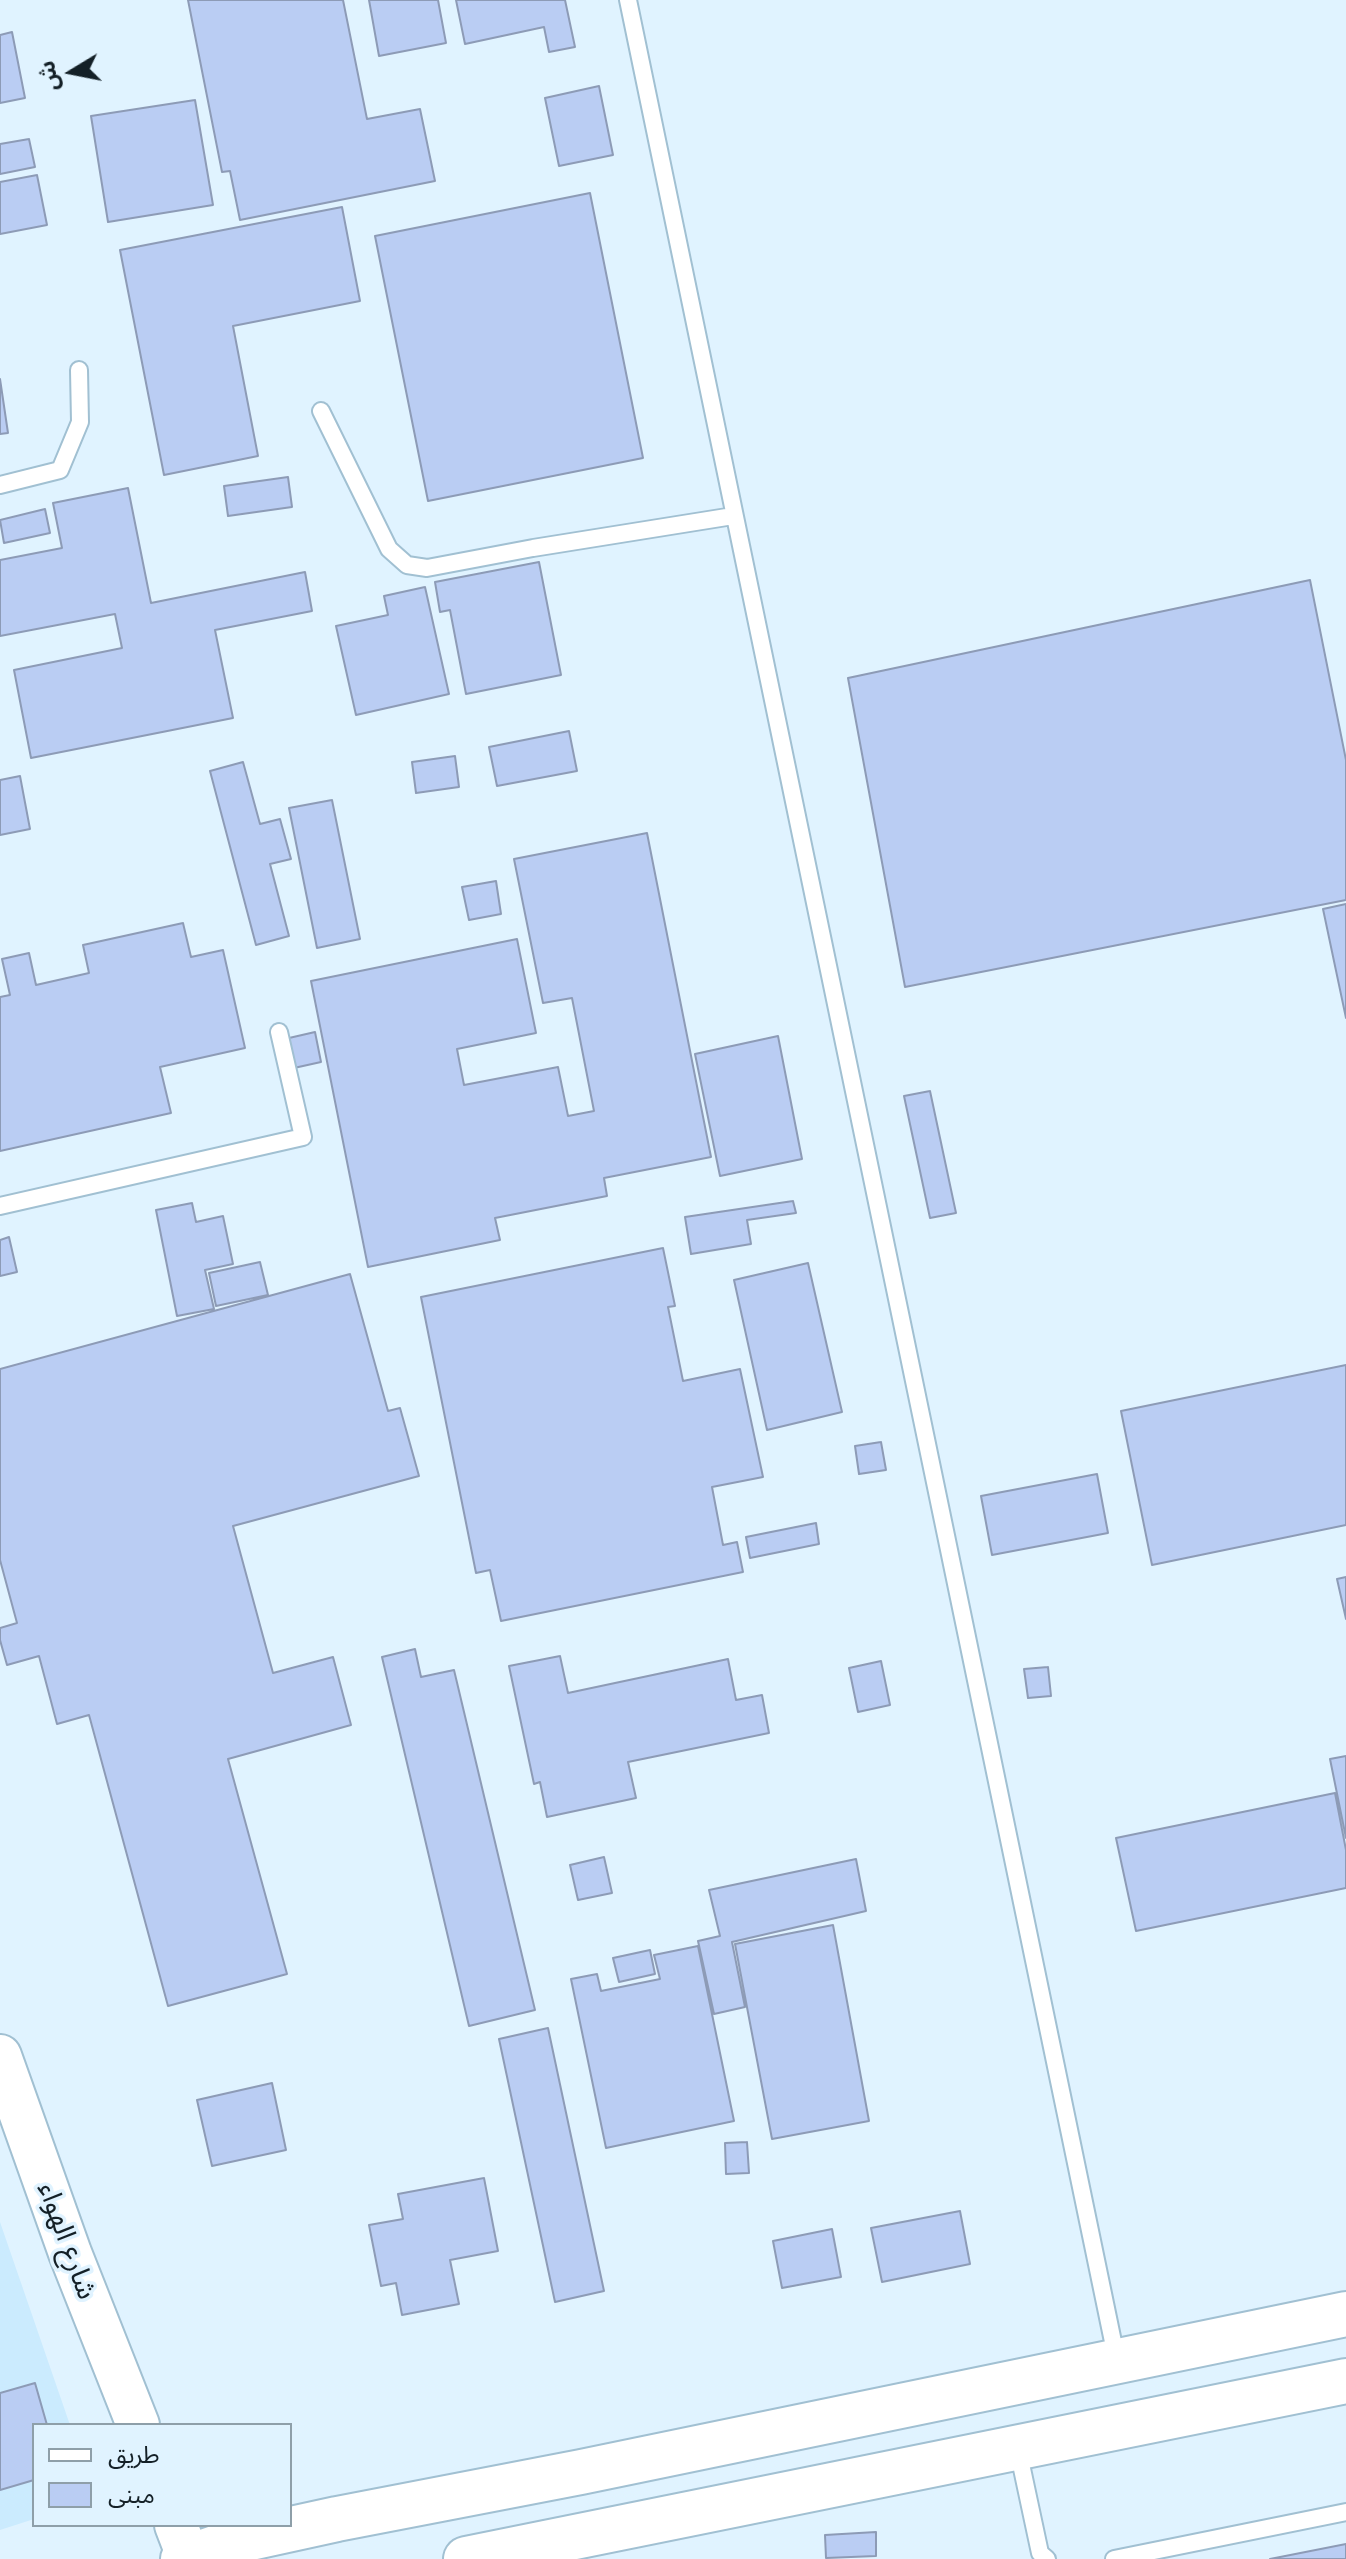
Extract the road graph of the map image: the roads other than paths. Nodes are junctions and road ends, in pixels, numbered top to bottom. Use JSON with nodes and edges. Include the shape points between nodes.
{"nodes":[{"id":1,"x":628,"y":0,"type":"edge"},
{"id":2,"x":79,"y":370,"type":"dead end"},
{"id":3,"x":321,"y":411,"type":"dead end"},
{"id":4,"x":0,"y":485,"type":"edge"},
{"id":5,"x":733,"y":516,"type":"junction"},
{"id":6,"x":279,"y":1032,"type":"dead end"},
{"id":7,"x":0,"y":1206,"type":"edge"},
{"id":8,"x":0,"y":2056,"type":"edge"},
{"id":9,"x":1346,"y":2314,"type":"edge"},
{"id":10,"x":1117,"y":2362,"type":"junction"},
{"id":11,"x":1346,"y":2381,"type":"edge"},
{"id":12,"x":137,"y":2423,"type":"edge"},
{"id":13,"x":1017,"y":2449,"type":"junction"},
{"id":14,"x":1346,"y":2512,"type":"edge"},
{"id":15,"x":184,"y":2550,"type":"edge"},
{"id":16,"x":466,"y":2559,"type":"edge"},
{"id":17,"x":1047,"y":2559,"type":"edge"},
{"id":18,"x":1114,"y":2559,"type":"edge"}],
"edges":[{"from":1,"to":5,"type":"lane"},
{"from":2,"to":4,"type":"lane","via":[[80,422],[60,470]]},
{"from":3,"to":5,"type":"lane","via":[[389,549],[407,565],[427,568]]},
{"from":5,"to":10,"type":"lane"},
{"from":6,"to":7,"type":"lane","via":[[303,1137]]},
{"from":8,"to":12,"type":"street","name":"شارع الهواء"},
{"from":9,"to":10,"type":"main road"},
{"from":10,"to":15,"type":"main road"},
{"from":11,"to":13,"type":"main road"},
{"from":13,"to":16,"type":"main road"},
{"from":13,"to":17,"type":"lane","via":[[1040,2553]]},
{"from":14,"to":18,"type":"lane"}]}
